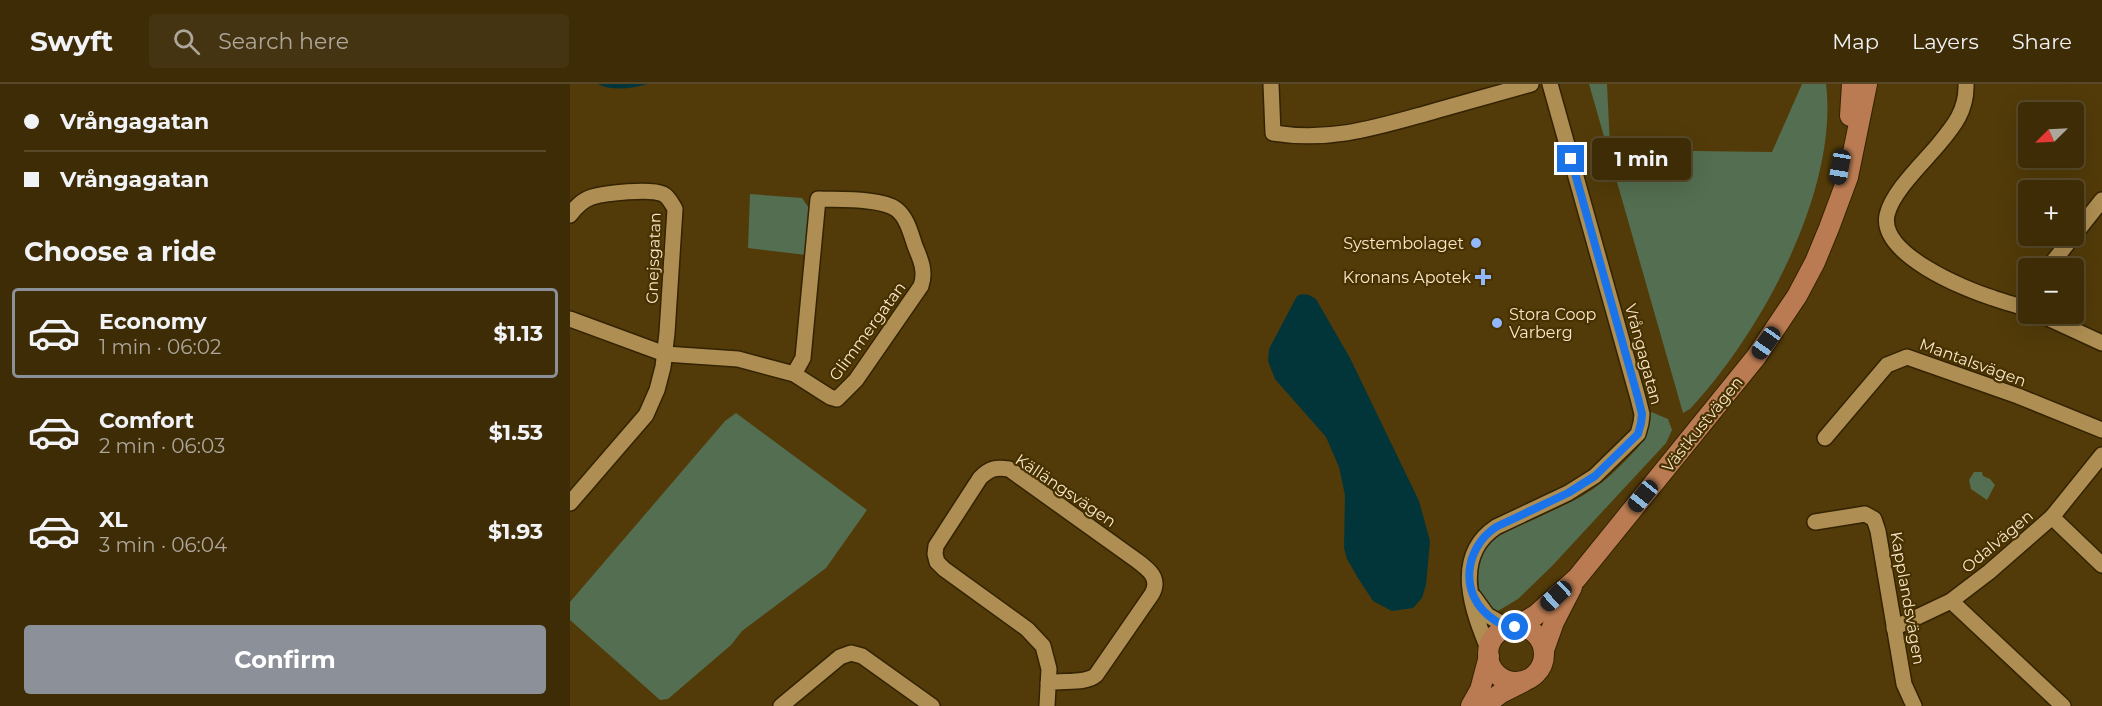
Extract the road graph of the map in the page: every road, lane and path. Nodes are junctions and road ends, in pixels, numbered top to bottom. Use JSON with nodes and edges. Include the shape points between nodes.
{"nodes":[{"id":1,"x":1272,"y":84,"type":"edge"},
{"id":2,"x":1531,"y":84,"type":"edge"},
{"id":3,"x":1550,"y":84,"type":"edge"},
{"id":4,"x":1852,"y":84,"type":"edge"},
{"id":5,"x":1868,"y":84,"type":"edge"},
{"id":6,"x":1966,"y":84,"type":"edge"},
{"id":7,"x":2102,"y":200,"type":"edge"},
{"id":8,"x":570,"y":214,"type":"edge"},
{"id":9,"x":1829,"y":228,"type":"junction"},
{"id":10,"x":2056,"y":258,"type":"edge"},
{"id":11,"x":2018,"y":305,"type":"edge"},
{"id":12,"x":570,"y":319,"type":"edge"},
{"id":13,"x":2063,"y":324,"type":"edge"},
{"id":14,"x":2102,"y":343,"type":"edge"},
{"id":15,"x":665,"y":354,"type":"junction"},
{"id":16,"x":794,"y":374,"type":"junction"},
{"id":17,"x":2102,"y":430,"type":"edge"},
{"id":18,"x":1825,"y":438,"type":"dead end"},
{"id":19,"x":2102,"y":455,"type":"edge"},
{"id":20,"x":570,"y":503,"type":"edge"},
{"id":21,"x":2052,"y":518,"type":"junction"},
{"id":22,"x":1815,"y":522,"type":"dead end"},
{"id":23,"x":2102,"y":565,"type":"edge"},
{"id":24,"x":1577,"y":578,"type":"junction"},
{"id":25,"x":1470,"y":589,"type":"junction"},
{"id":26,"x":1951,"y":601,"type":"junction"},
{"id":27,"x":1512,"y":627,"type":"junction"},
{"id":28,"x":1894,"y":628,"type":"junction"},
{"id":29,"x":1544,"y":650,"type":"junction"},
{"id":30,"x":1489,"y":653,"type":"junction"},
{"id":31,"x":1523,"y":681,"type":"junction"},
{"id":32,"x":1048,"y":683,"type":"junction"},
{"id":33,"x":781,"y":706,"type":"edge"},
{"id":34,"x":932,"y":706,"type":"edge"},
{"id":35,"x":1047,"y":706,"type":"edge"},
{"id":36,"x":1471,"y":706,"type":"edge"},
{"id":37,"x":1484,"y":706,"type":"edge"},
{"id":38,"x":1914,"y":706,"type":"edge"},
{"id":39,"x":2063,"y":706,"type":"edge"}],
"edges":[{"from":1,"to":2,"type":"street","via":[[1273,132],[1324,137],[1366,130]]},
{"from":3,"to":25,"type":"street","name":"Vrångagatan","via":[[1638,398],[1641,423],[1638,434],[1595,476],[1489,531],[1471,558]]},
{"from":4,"to":9,"type":"street","name":"Västkustvägen"},
{"from":5,"to":9,"type":"street","name":"Västkustvägen","via":[[1848,177]]},
{"from":6,"to":11,"type":"street","via":[[1958,120],[1896,196],[1886,218],[1887,227],[1895,244],[1914,260],[1962,286]]},
{"from":7,"to":10,"type":"street"},
{"from":8,"to":15,"type":"street","name":"Gnejsgatan","via":[[586,200],[614,194],[653,192],[669,199],[675,209]]},
{"from":9,"to":24,"type":"street","name":"Västkustvägen","via":[[1797,296],[1756,357]]},
{"from":12,"to":15,"type":"street","name":"Glimmergatan"},
{"from":13,"to":14,"type":"street"},
{"from":15,"to":16,"type":"street","name":"Glimmergatan","via":[[738,359]]},
{"from":15,"to":20,"type":"street","name":"Gnejsgatan","via":[[657,390],[646,415]]},
{"from":16,"to":16,"type":"street","name":"Glimmergatan","via":[[803,358],[818,199],[877,203],[897,210],[921,261],[921,286],[843,395],[837,399],[830,397]]},
{"from":17,"to":18,"type":"street","name":"Mantalsvägen","via":[[1907,357],[1887,365]]},
{"from":19,"to":21,"type":"street","name":"Odalvägen"},
{"from":21,"to":23,"type":"street"},
{"from":21,"to":26,"type":"street","name":"Odalvägen"},
{"from":22,"to":28,"type":"street","name":"Kapplandsvägen","via":[[1865,514],[1874,519]]},
{"from":24,"to":27,"type":"street","name":"Västkustvägen","via":[[1536,615]]},
{"from":24,"to":29,"type":"street","name":"Västkustvägen"},
{"from":25,"to":27,"type":"street","via":[[1487,615]]},
{"from":25,"to":30,"type":"street","name":"Vrångagatan"},
{"from":26,"to":28,"type":"street","name":"Odalvägen"},
{"from":26,"to":39,"type":"street"},
{"from":27,"to":29,"type":"street","via":[[1533,633]]},
{"from":27,"to":30,"type":"street","name":"Västkustvägen","via":[[1497,635]]},
{"from":28,"to":38,"type":"street","name":"Kapplandsvägen","via":[[1904,684]]},
{"from":29,"to":31,"type":"street","name":"Västkustvägen","via":[[1540,670]]},
{"from":30,"to":31,"type":"street","via":[[1498,676]]},
{"from":30,"to":36,"type":"street","name":"Västkustvägen","via":[[1480,690]]},
{"from":31,"to":37,"type":"street","name":"Västkustvägen"},
{"from":32,"to":32,"type":"street","name":"Källängsvägen","via":[[1047,657],[1037,638],[961,582],[937,562],[935,554],[936,546],[980,478],[998,467],[1009,469],[1136,560],[1155,579],[1152,594],[1096,675],[1086,681]]},
{"from":32,"to":35,"type":"street"},
{"from":33,"to":34,"type":"street","via":[[840,657],[851,653],[862,656]]}]}
